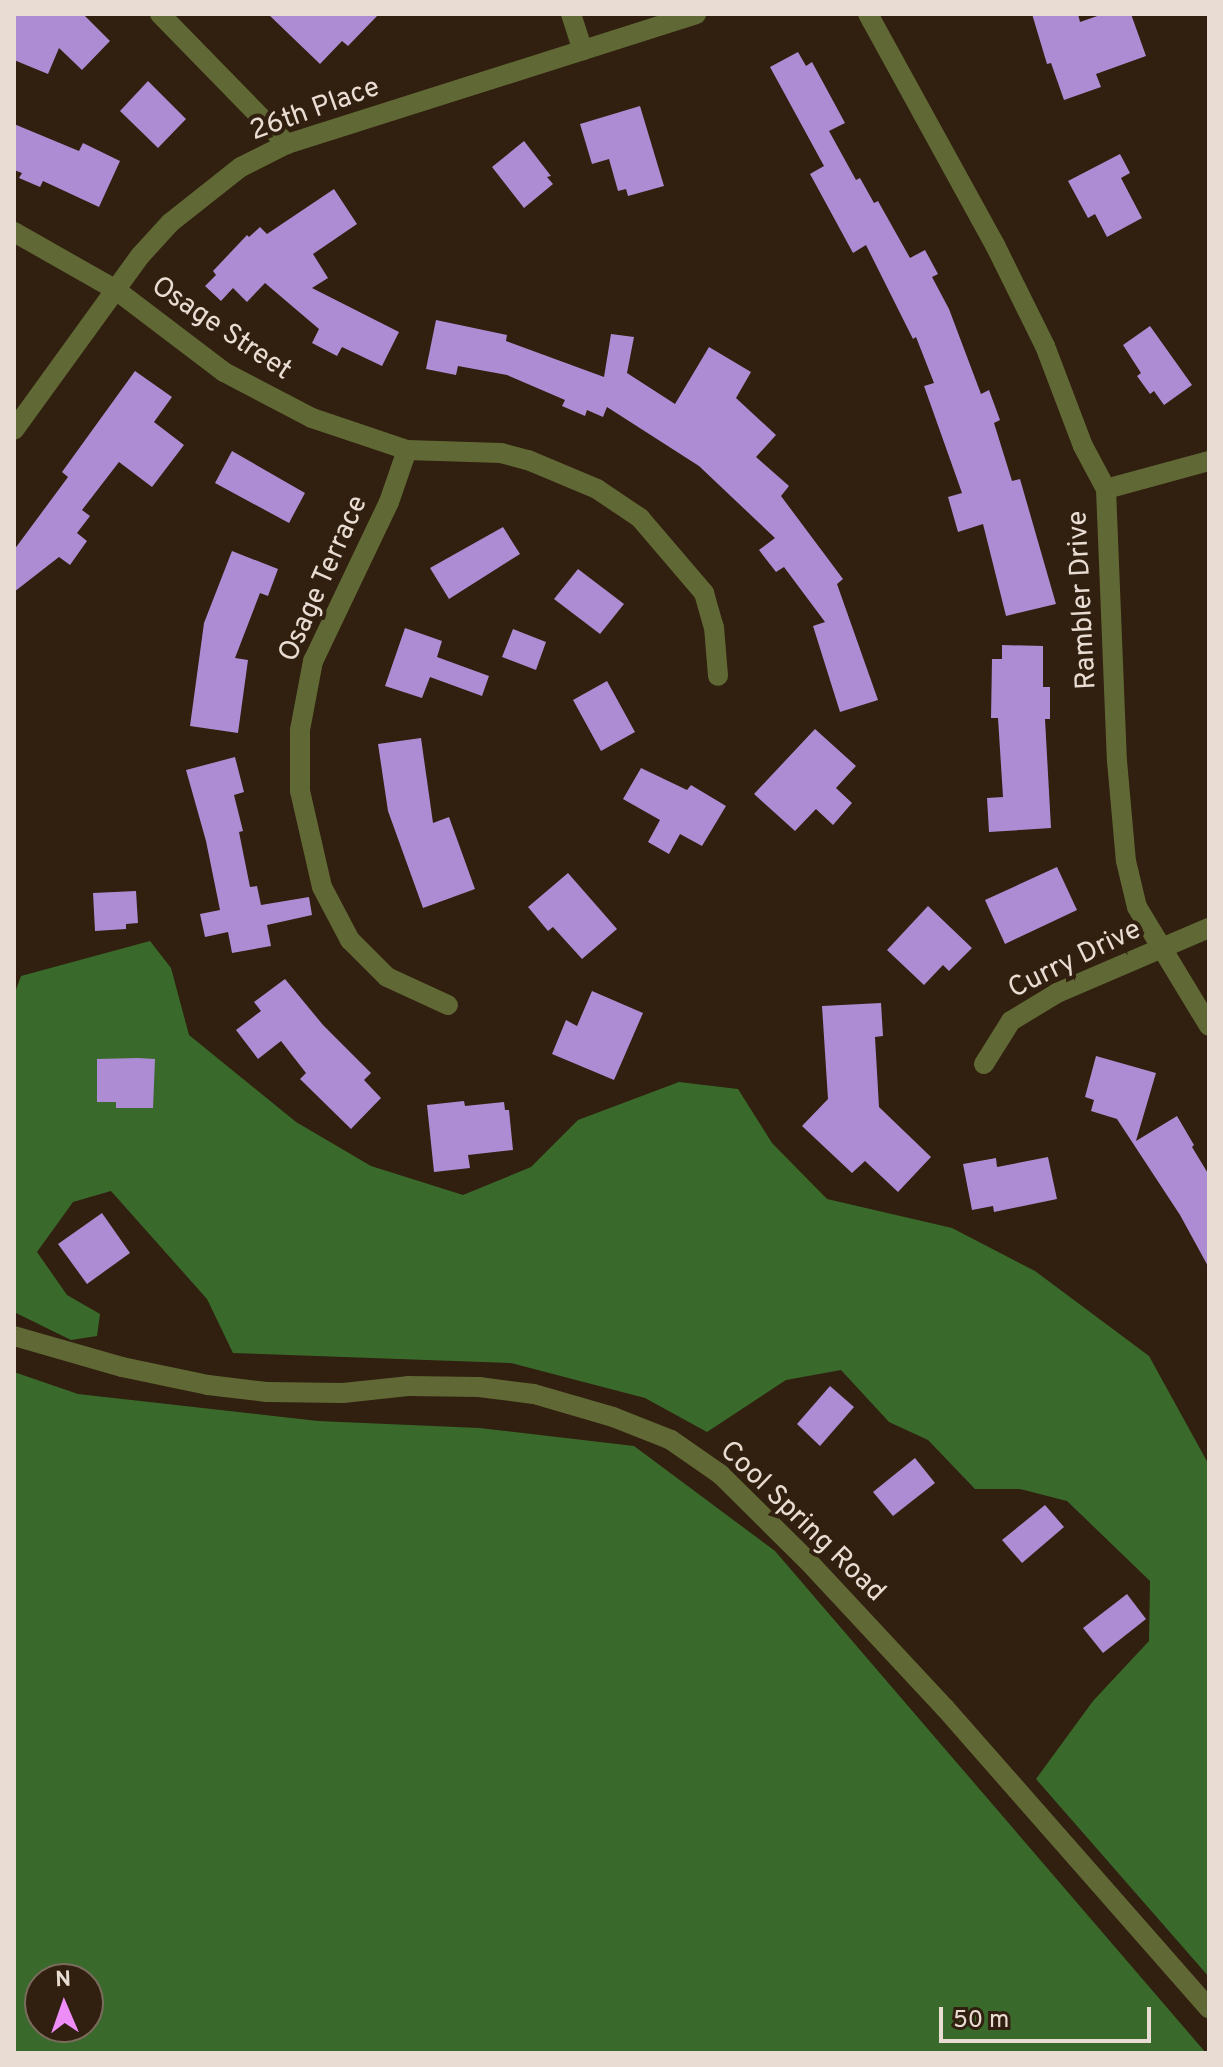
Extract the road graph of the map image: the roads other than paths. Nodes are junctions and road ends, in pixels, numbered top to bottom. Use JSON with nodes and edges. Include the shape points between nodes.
{"nodes":[{"id":1,"x":160,"y":14,"type":"edge"},
{"id":2,"x":571,"y":14,"type":"edge"},
{"id":3,"x":696,"y":14,"type":"edge"},
{"id":4,"x":868,"y":14,"type":"edge"},
{"id":5,"x":583,"y":50,"type":"junction"},
{"id":6,"x":287,"y":144,"type":"junction"},
{"id":7,"x":14,"y":232,"type":"edge"},
{"id":8,"x":116,"y":290,"type":"junction"},
{"id":9,"x":14,"y":430,"type":"edge"},
{"id":10,"x":407,"y":450,"type":"junction"},
{"id":11,"x":1209,"y":461,"type":"edge"},
{"id":12,"x":1106,"y":489,"type":"junction"},
{"id":13,"x":718,"y":676,"type":"dead end"},
{"id":14,"x":1209,"y":928,"type":"edge"},
{"id":15,"x":1162,"y":949,"type":"junction"},
{"id":16,"x":448,"y":1005,"type":"dead end"},
{"id":17,"x":1209,"y":1026,"type":"edge"},
{"id":18,"x":984,"y":1064,"type":"dead end"},
{"id":19,"x":14,"y":1336,"type":"edge"},
{"id":20,"x":1209,"y":2008,"type":"edge"}],
"edges":[{"from":1,"to":6,"type":"street"},
{"from":2,"to":5,"type":"street"},
{"from":3,"to":5,"type":"street","name":"26th Place"},
{"from":4,"to":12,"type":"street","name":"Rambler Drive","via":[[995,245]]},
{"from":5,"to":6,"type":"street","name":"26th Place"},
{"from":6,"to":8,"type":"street","name":"26th Place","via":[[241,167],[201,196],[170,223]]},
{"from":7,"to":8,"type":"street","name":"Osage Street"},
{"from":8,"to":9,"type":"street","name":"26th Place"},
{"from":8,"to":10,"type":"street","name":"Osage Street","via":[[224,372],[275,401],[355,435]]},
{"from":10,"to":13,"type":"street","name":"Osage Street","via":[[479,451],[528,460],[597,489],[640,518],[704,593],[716,640]]},
{"from":10,"to":16,"type":"street","name":"Osage Terrace","via":[[389,502],[313,661],[300,730],[300,791],[322,887],[350,940],[387,977]]},
{"from":11,"to":12,"type":"street"},
{"from":12,"to":15,"type":"street","name":"Rambler Drive","via":[[1126,861],[1137,907]]},
{"from":14,"to":15,"type":"street","name":"Curry Drive"},
{"from":15,"to":17,"type":"street","name":"Rambler Drive"},
{"from":15,"to":18,"type":"street","name":"Curry Drive","via":[[1057,993],[1011,1021]]},
{"from":19,"to":20,"type":"street","name":"Cool Spring Road","via":[[122,1367],[267,1392],[343,1393],[408,1386],[534,1394],[671,1440],[720,1474],[806,1559]]}]}
